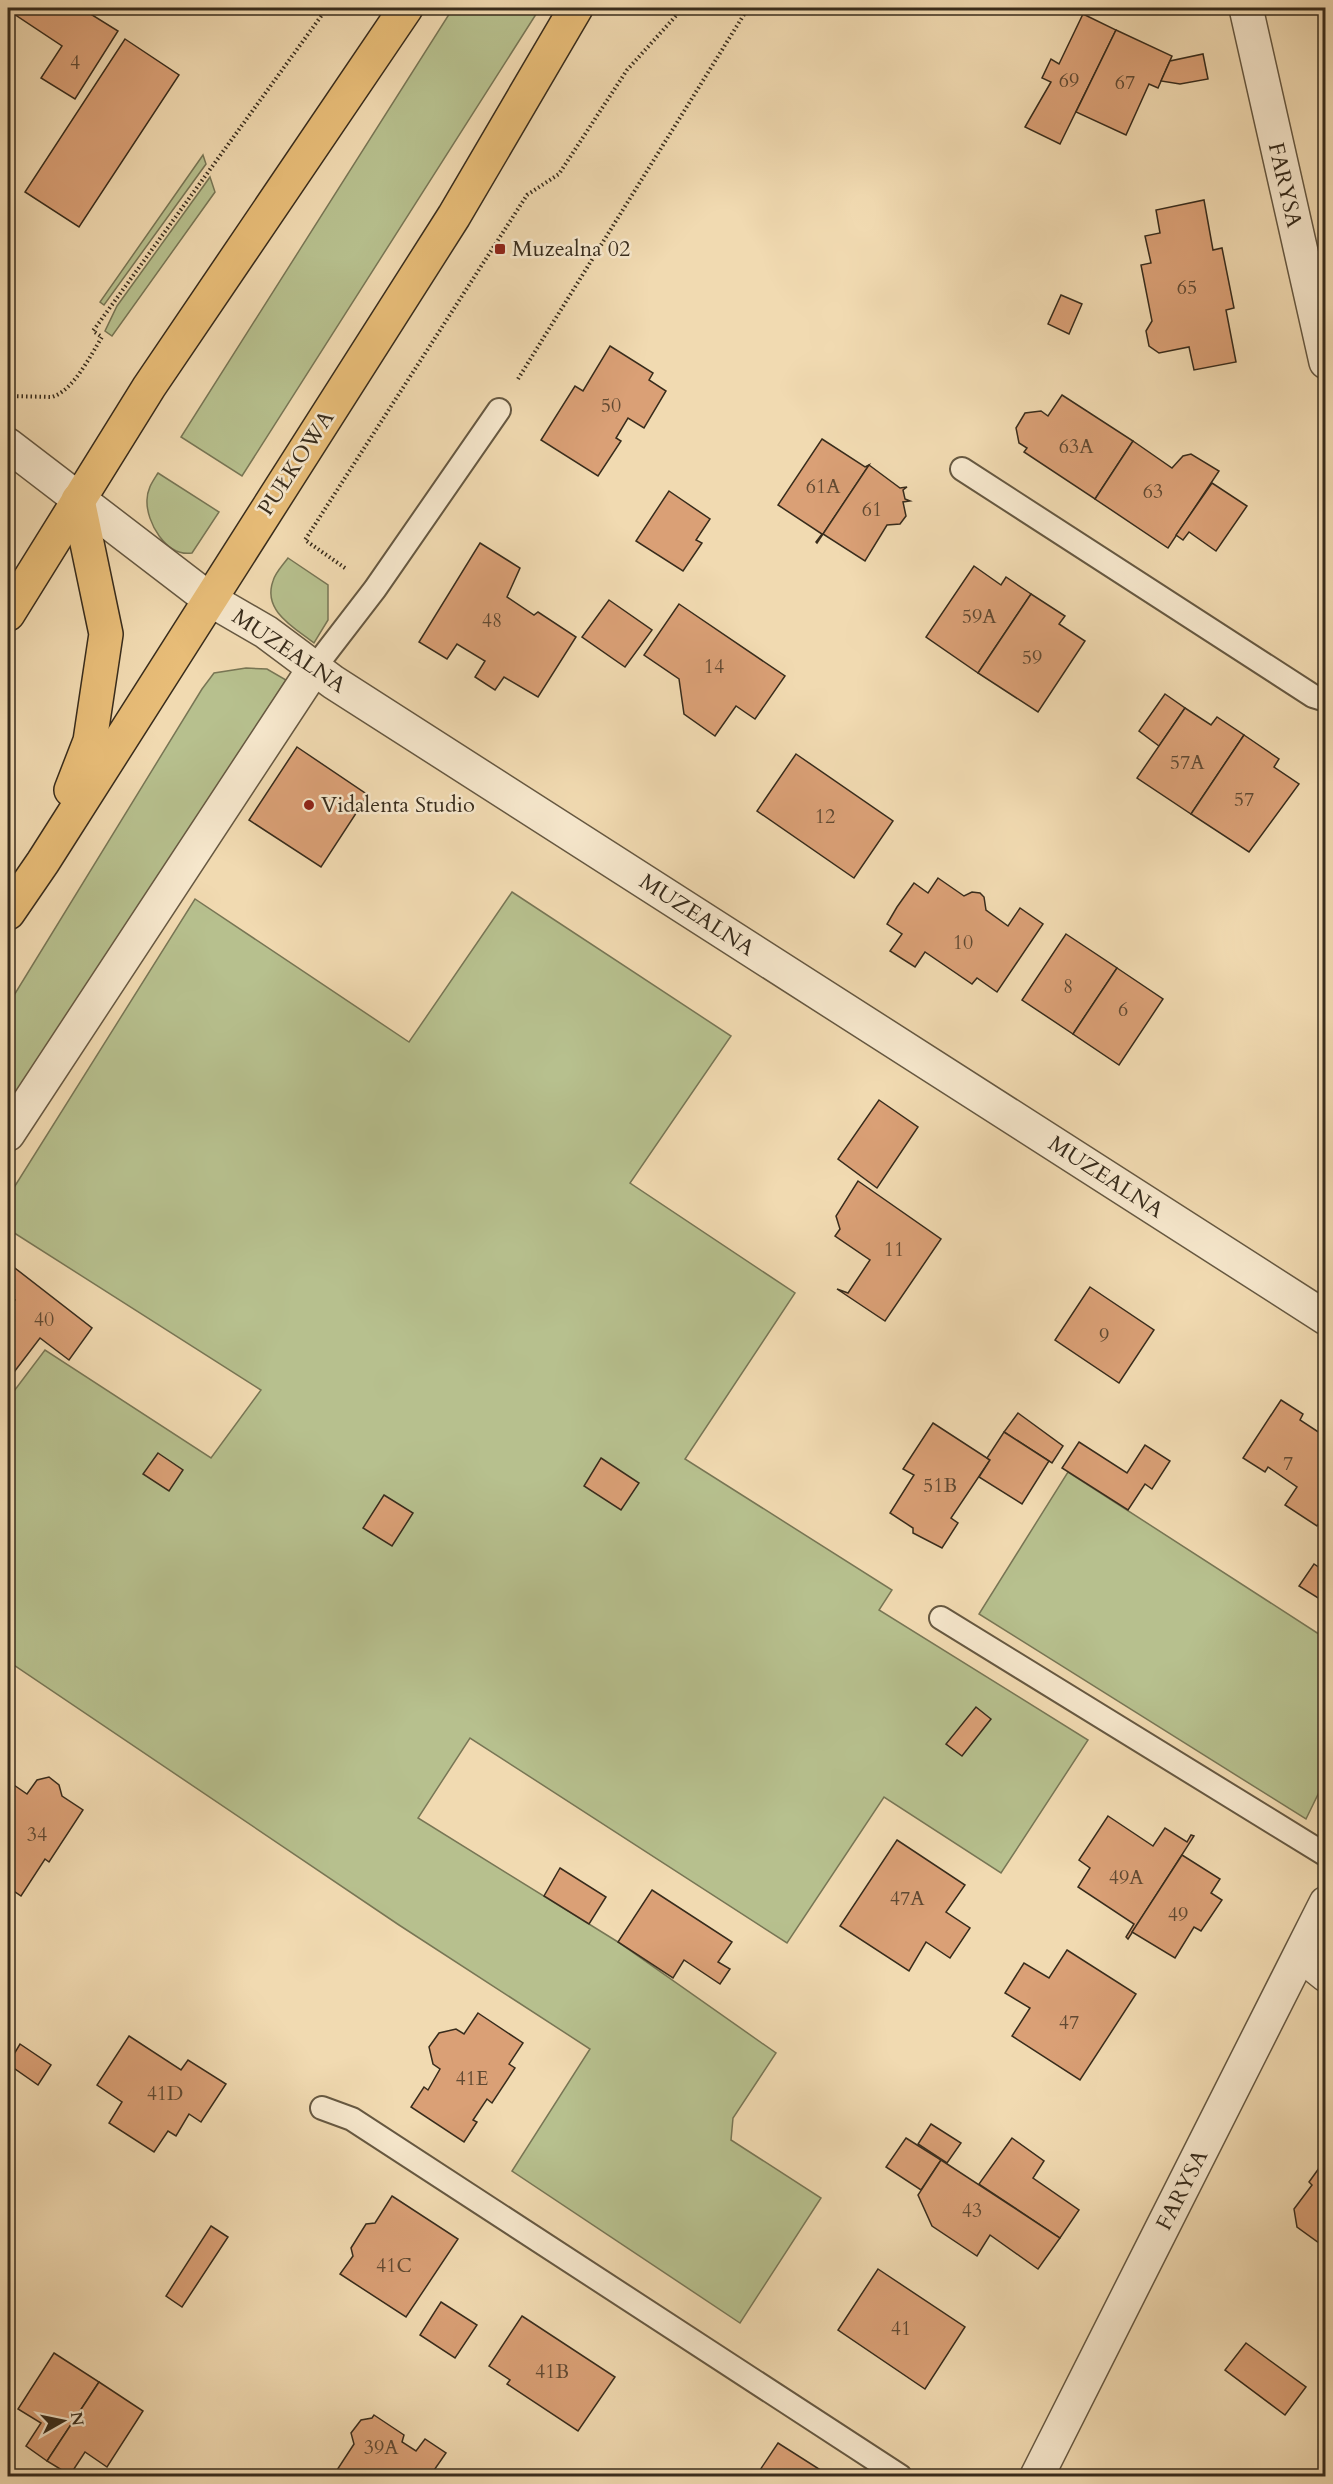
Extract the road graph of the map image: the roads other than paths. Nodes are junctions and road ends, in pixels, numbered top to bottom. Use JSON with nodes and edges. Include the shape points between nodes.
{"nodes":[{"id":1,"x":405,"y":8,"type":"edge"},
{"id":2,"x":576,"y":8,"type":"edge"},
{"id":3,"x":1247,"y":8,"type":"edge"},
{"id":4,"x":1326,"y":362,"type":"edge"},
{"id":5,"x":499,"y":410,"type":"road end"},
{"id":6,"x":8,"y":444,"type":"edge"},
{"id":7,"x":962,"y":469,"type":"dead end"},
{"id":8,"x":78,"y":500,"type":"junction"},
{"id":9,"x":209,"y":599,"type":"junction"},
{"id":10,"x":8,"y":614,"type":"edge"},
{"id":11,"x":315,"y":667,"type":"junction"},
{"id":12,"x":1326,"y":700,"type":"edge"},
{"id":13,"x":43,"y":862,"type":"junction"},
{"id":14,"x":8,"y":913,"type":"edge"},
{"id":15,"x":8,"y":1134,"type":"edge"},
{"id":16,"x":1326,"y":1318,"type":"edge"},
{"id":17,"x":941,"y":1618,"type":"dead end"},
{"id":18,"x":1326,"y":1855,"type":"edge"},
{"id":19,"x":1326,"y":1903,"type":"edge"},
{"id":20,"x":1313,"y":1965,"type":"edge"},
{"id":21,"x":322,"y":2108,"type":"dead end"},
{"id":22,"x":900,"y":2476,"type":"edge"},
{"id":23,"x":1037,"y":2476,"type":"edge"}],
"edges":[{"from":1,"to":8,"type":"highway","via":[[169,357]]},
{"from":2,"to":9,"type":"highway","name":"PUŁKOWA","via":[[454,216]]},
{"from":3,"to":4,"type":"street","name":"FARYSA"},
{"from":5,"to":11,"type":"lane","via":[[375,589]]},
{"from":6,"to":8,"type":"street","name":"MUZEALNA"},
{"from":7,"to":12,"type":"lane","via":[[1313,696]]},
{"from":8,"to":9,"type":"street","name":"MUZEALNA"},
{"from":8,"to":10,"type":"highway"},
{"from":8,"to":13,"type":"highway","via":[[106,634],[90,741]]},
{"from":9,"to":11,"type":"street","name":"MUZEALNA","via":[[266,632]]},
{"from":9,"to":13,"type":"highway","name":"PUŁKOWA"},
{"from":11,"to":15,"type":"street"},
{"from":11,"to":16,"type":"street","name":"MUZEALNA"},
{"from":13,"to":14,"type":"highway","name":"PUŁKOWA"},
{"from":17,"to":18,"type":"lane"},
{"from":19,"to":20,"type":"street","name":"FARYSA"},
{"from":20,"to":23,"type":"street","name":"FARYSA"},
{"from":21,"to":22,"type":"lane","via":[[352,2119]]}]}
